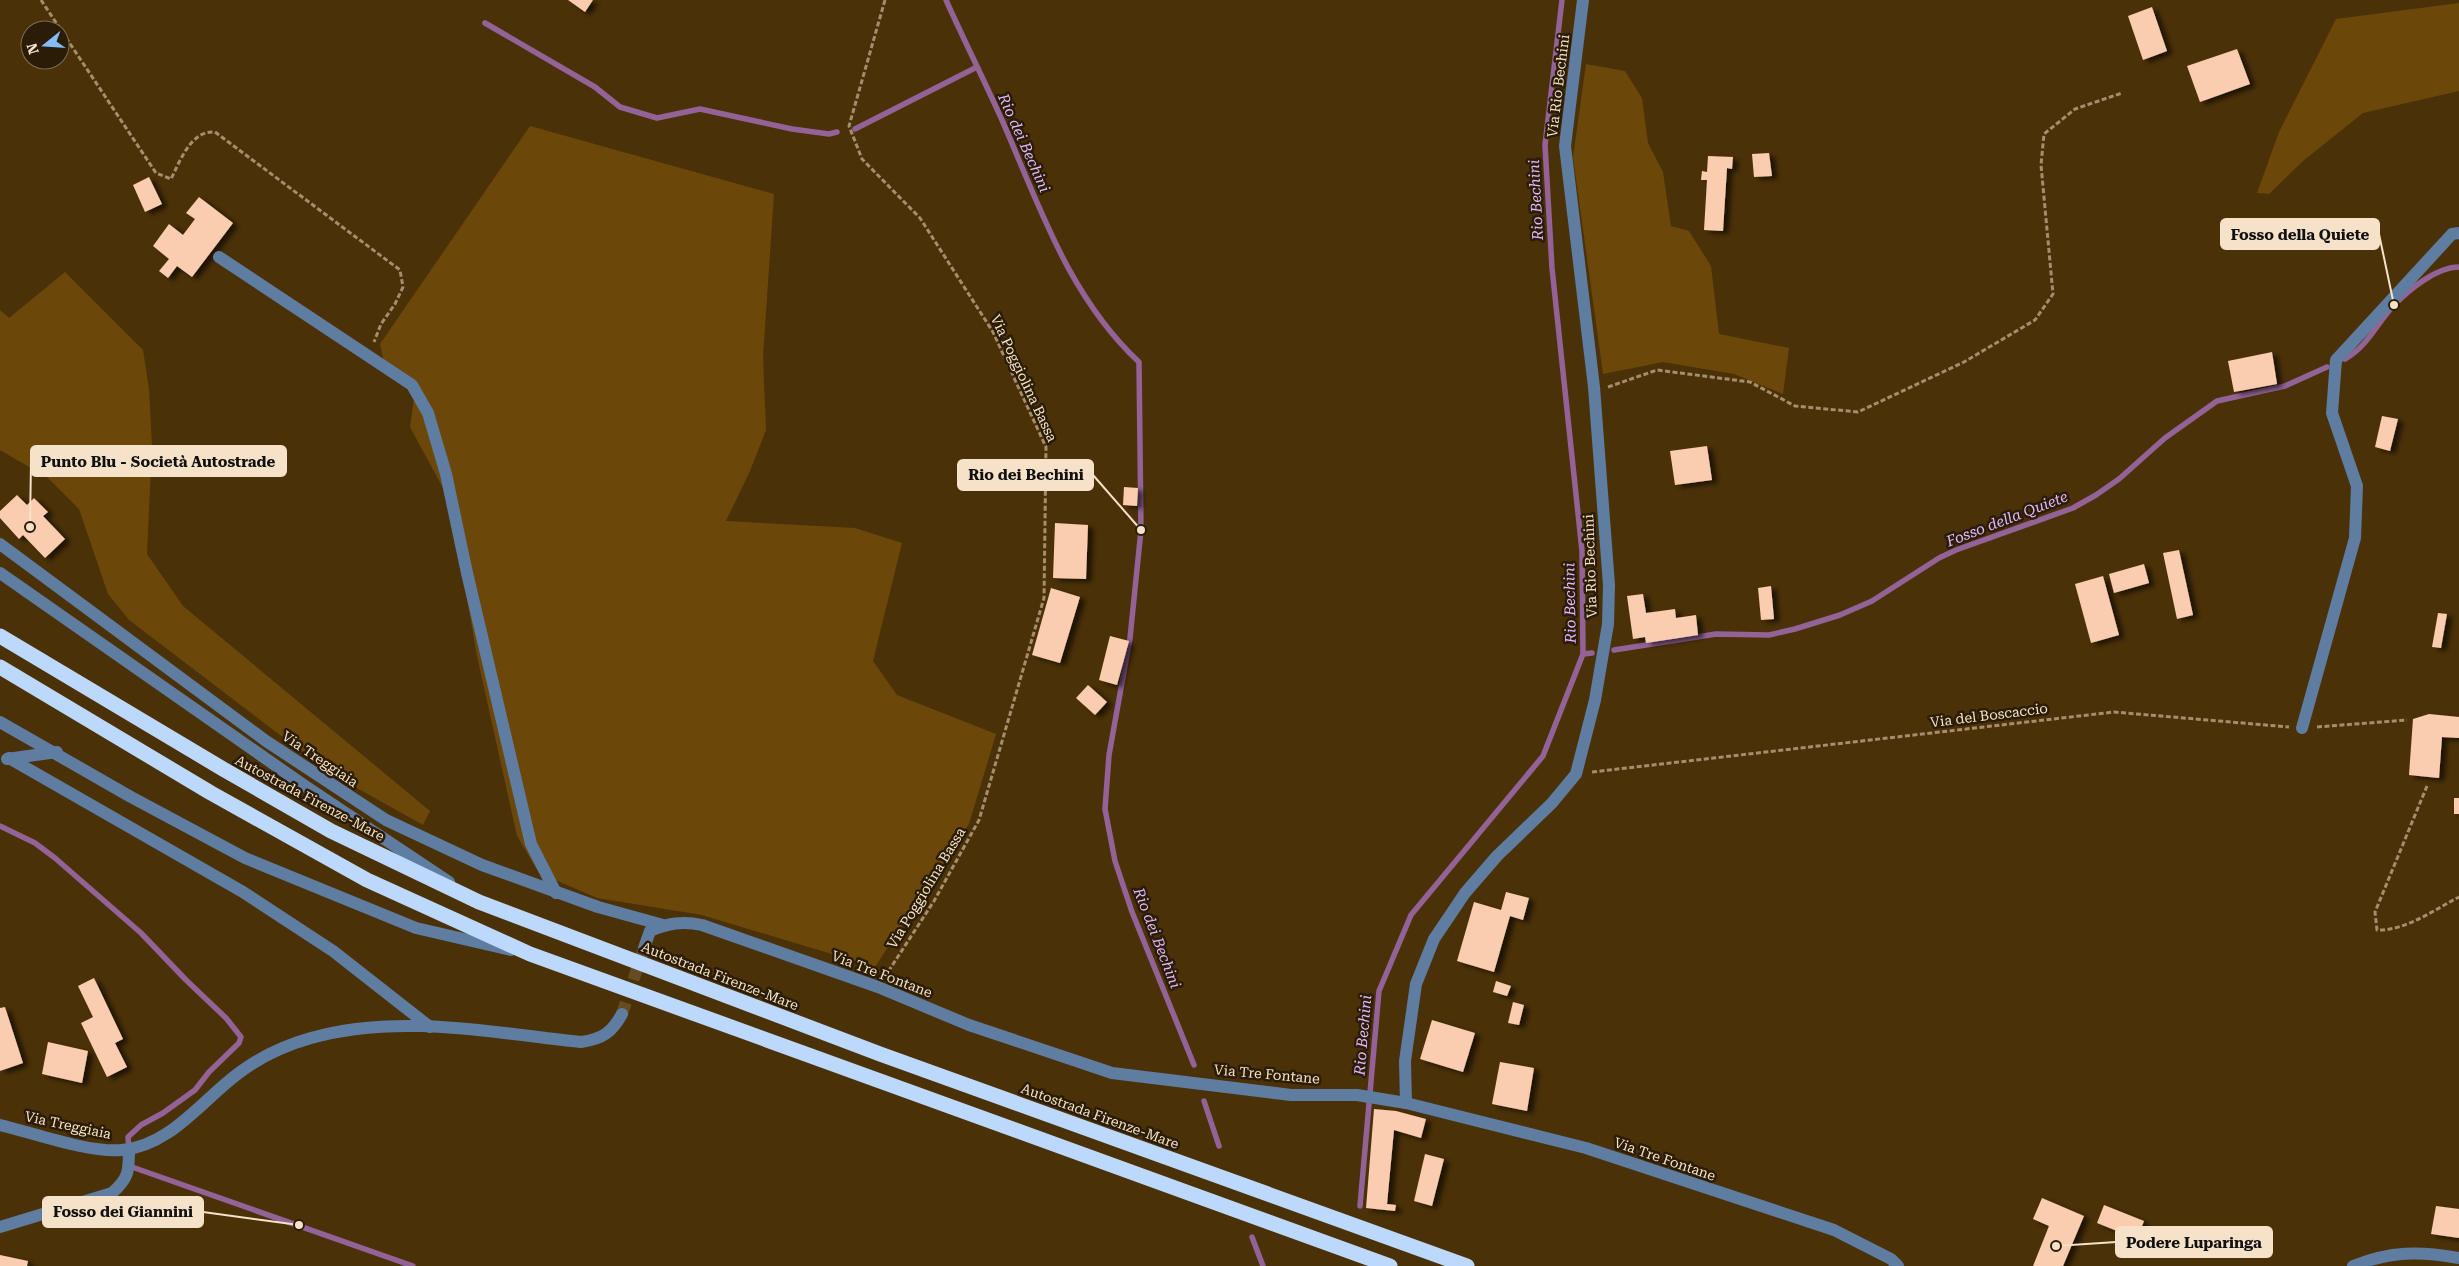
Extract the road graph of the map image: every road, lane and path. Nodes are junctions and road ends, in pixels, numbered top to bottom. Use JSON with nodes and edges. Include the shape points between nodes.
{"nodes":[{"id":1,"x":41,"y":0,"type":"edge"},
{"id":2,"x":885,"y":0,"type":"edge"},
{"id":3,"x":1583,"y":0,"type":"edge"},
{"id":4,"x":2122,"y":93,"type":"dead end"},
{"id":5,"x":2459,"y":233,"type":"edge"},
{"id":6,"x":219,"y":257,"type":"dead end"},
{"id":7,"x":378,"y":362,"type":"junction"},
{"id":8,"x":1594,"y":387,"type":"junction"},
{"id":9,"x":0,"y":544,"type":"edge"},
{"id":10,"x":0,"y":572,"type":"edge"},
{"id":11,"x":0,"y":636,"type":"edge"},
{"id":12,"x":0,"y":667,"type":"edge"},
{"id":13,"x":2407,"y":720,"type":"dead end"},
{"id":14,"x":0,"y":722,"type":"edge"},
{"id":15,"x":2302,"y":728,"type":"junction"},
{"id":16,"x":56,"y":752,"type":"junction"},
{"id":17,"x":4,"y":759,"type":"edge"},
{"id":18,"x":1576,"y":774,"type":"junction"},
{"id":19,"x":2427,"y":786,"type":"dead end"},
{"id":20,"x":556,"y":893,"type":"junction"},
{"id":21,"x":2459,"y":897,"type":"edge"},
{"id":22,"x":478,"y":902,"type":"junction"},
{"id":23,"x":663,"y":925,"type":"junction"},
{"id":24,"x":644,"y":948,"type":"tunnel mouth"},
{"id":25,"x":530,"y":954,"type":"junction"},
{"id":26,"x":878,"y":986,"type":"junction"},
{"id":27,"x":622,"y":1014,"type":"tunnel mouth"},
{"id":28,"x":430,"y":1027,"type":"junction"},
{"id":29,"x":1406,"y":1103,"type":"junction"},
{"id":30,"x":0,"y":1125,"type":"edge"},
{"id":31,"x":129,"y":1149,"type":"junction"},
{"id":32,"x":0,"y":1227,"type":"edge"},
{"id":33,"x":2459,"y":1258,"type":"edge"},
{"id":34,"x":1390,"y":1266,"type":"edge"},
{"id":35,"x":1467,"y":1266,"type":"edge"},
{"id":36,"x":1898,"y":1266,"type":"edge"},
{"id":37,"x":2353,"y":1266,"type":"edge"}],
"edges":[{"from":1,"to":7,"type":"path","via":[[156,173],[170,179],[195,138],[206,131],[215,132],[400,270],[403,287],[373,344]]},
{"from":2,"to":26,"type":"path","name":"Via Poggiolina Bassa","via":[[849,126],[862,159],[920,218],[993,332],[1046,447],[1044,598],[978,820],[934,902]]},
{"from":3,"to":8,"type":"street","name":"Via Rio Bechini","via":[[1566,146]]},
{"from":4,"to":8,"type":"path","via":[[2074,109],[2044,134],[2041,165],[2053,294],[2035,320],[1964,362],[1858,412],[1795,406],[1750,382],[1657,370],[1611,387]]},
{"from":5,"to":15,"type":"street","via":[[2452,234],[2336,360],[2332,413],[2357,486],[2355,538]]},
{"from":6,"to":7,"type":"street"},
{"from":7,"to":20,"type":"street","via":[[412,385],[428,413],[446,474],[531,844]]},
{"from":8,"to":18,"type":"street","name":"Via Rio Bechini","via":[[1608,624],[1595,700]]},
{"from":9,"to":20,"type":"street","name":"Via Treggiaia","via":[[266,741],[347,796],[429,841]]},
{"from":10,"to":22,"type":"street","via":[[305,786]]},
{"from":11,"to":22,"type":"highway","name":"Autostrada Firenze-Mare","via":[[331,831]]},
{"from":12,"to":25,"type":"highway","via":[[211,793],[367,880]]},
{"from":13,"to":15,"type":"path","name":"Via del Boscaccio"},
{"from":14,"to":16,"type":"street"},
{"from":15,"to":18,"type":"path","name":"Via del Boscaccio","via":[[2114,712]]},
{"from":16,"to":17,"type":"street"},
{"from":16,"to":25,"type":"street","via":[[177,823],[270,869],[416,928]]},
{"from":17,"to":28,"type":"street","via":[[251,897],[333,951]]},
{"from":18,"to":29,"type":"street","name":"Via Rio Bechini","via":[[1465,892],[1434,939],[1416,984],[1405,1060]]},
{"from":19,"to":21,"type":"path","via":[[2376,912],[2376,930],[2388,930],[2410,922]]},
{"from":20,"to":23,"type":"street","name":"Via Treggiaia"},
{"from":22,"to":35,"type":"highway","name":"Autostrada Firenze-Mare","via":[[871,1050]]},
{"from":23,"to":24,"type":"street","via":[[650,931]]},
{"from":23,"to":26,"type":"street","name":"Via Tre Fontane","via":[[685,922],[702,925]]},
{"from":25,"to":34,"type":"highway"},
{"from":26,"to":29,"type":"street","name":"Via Tre Fontane","via":[[969,1025],[1112,1073],[1291,1094],[1357,1095]]},
{"from":27,"to":28,"type":"street","name":"Via Treggiaia","via":[[602,1038],[582,1042]]},
{"from":28,"to":31,"type":"street","name":"Via Treggiaia","via":[[345,1031],[285,1046],[241,1071],[176,1126],[146,1145]]},
{"from":29,"to":36,"type":"street","name":"Via Tre Fontane","via":[[1586,1148],[1834,1230],[1891,1258]]},
{"from":30,"to":31,"type":"street","name":"Via Treggiaia","via":[[94,1148]]},
{"from":31,"to":32,"type":"street","via":[[124,1182],[112,1192]]},
{"from":33,"to":37,"type":"street","via":[[2425,1252],[2394,1254]]}]}
